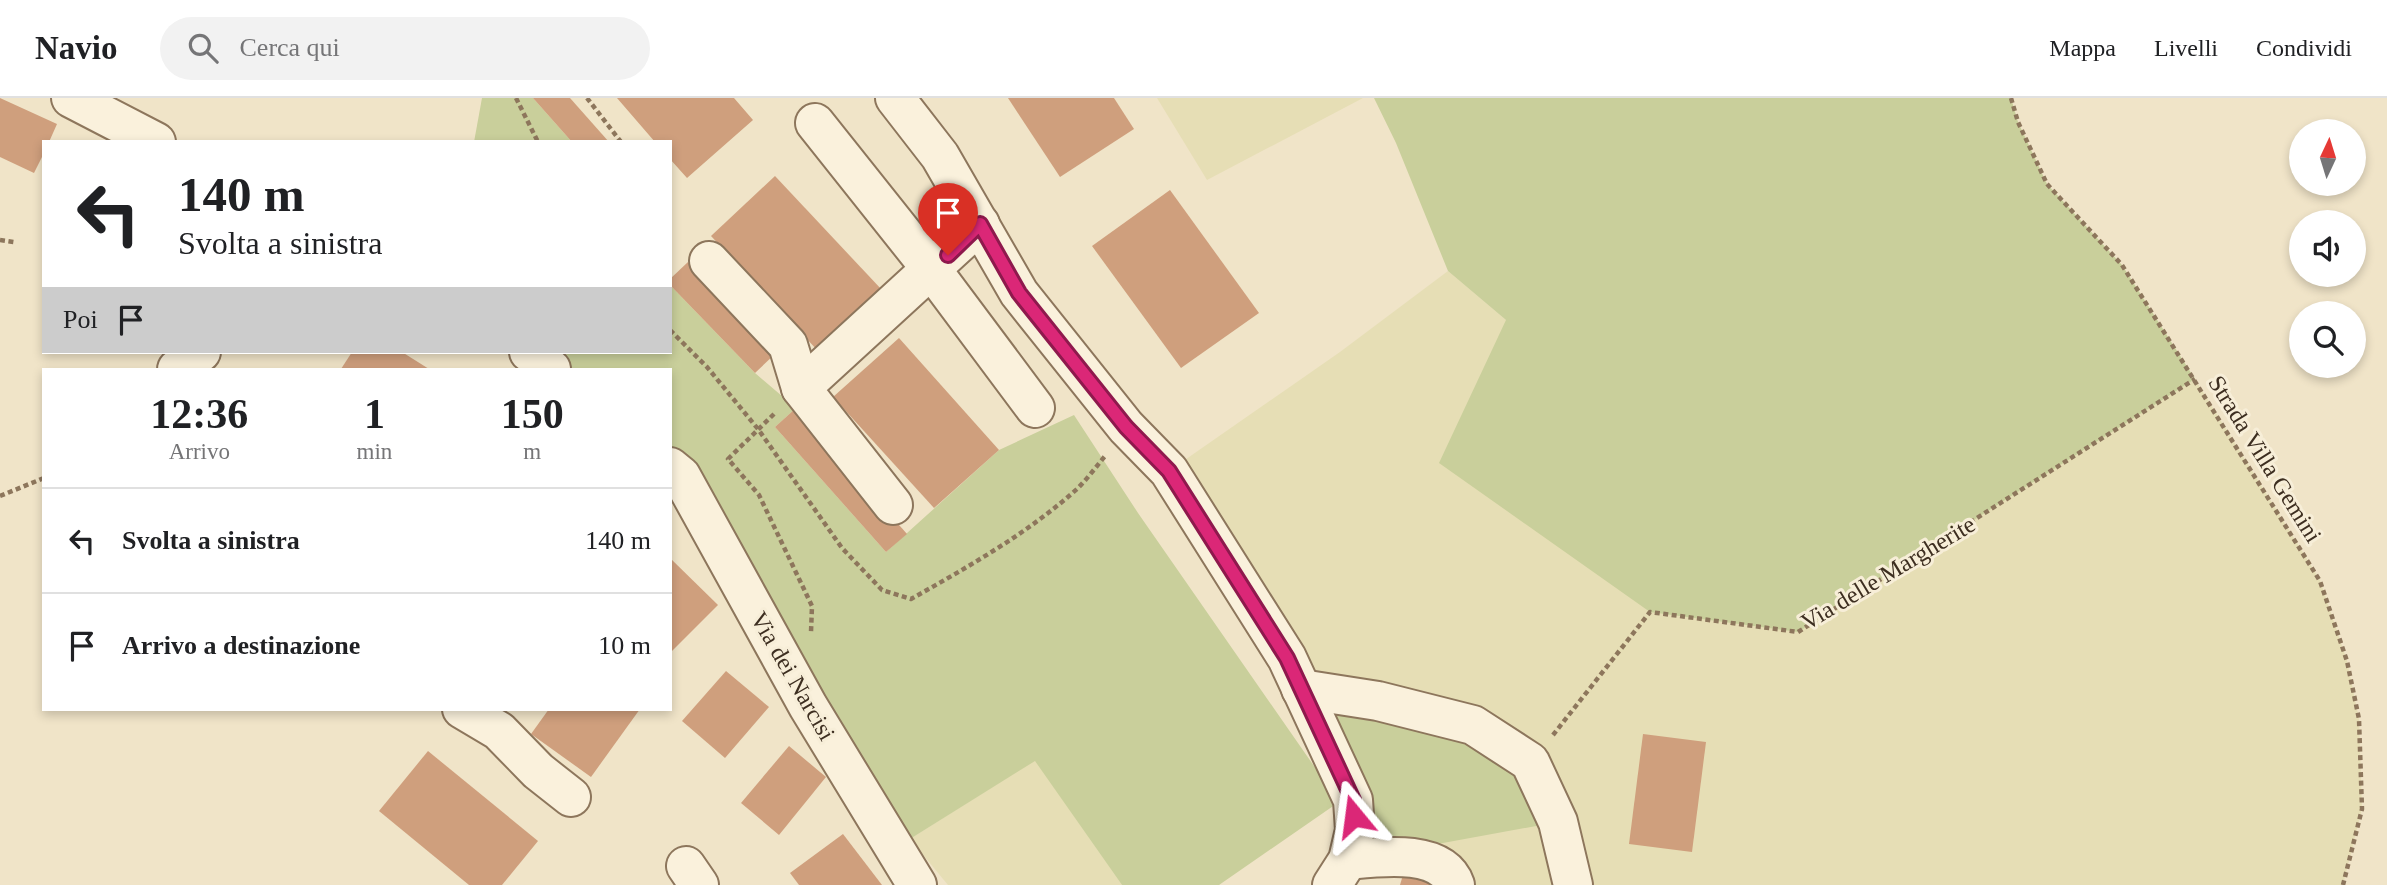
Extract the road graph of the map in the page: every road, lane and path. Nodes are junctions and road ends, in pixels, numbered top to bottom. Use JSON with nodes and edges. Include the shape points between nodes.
{"nodes":[{"id":1,"x":71,"y":98,"type":"edge"},
{"id":2,"x":516,"y":98,"type":"edge"},
{"id":3,"x":587,"y":98,"type":"edge"},
{"id":4,"x":895,"y":98,"type":"edge"},
{"id":5,"x":2011,"y":98,"type":"edge"},
{"id":6,"x":815,"y":123,"type":"dead end"},
{"id":7,"x":152,"y":140,"type":"edge"},
{"id":8,"x":537,"y":140,"type":"edge"},
{"id":9,"x":619,"y":140,"type":"edge"},
{"id":10,"x":980,"y":224,"type":"junction"},
{"id":11,"x":0,"y":240,"type":"edge"},
{"id":12,"x":14,"y":242,"type":"dead end"},
{"id":13,"x":709,"y":261,"type":"dead end"},
{"id":14,"x":932,"y":270,"type":"junction"},
{"id":15,"x":198,"y":354,"type":"edge"},
{"id":16,"x":532,"y":354,"type":"edge"},
{"id":17,"x":178,"y":368,"type":"edge"},
{"id":18,"x":550,"y":368,"type":"edge"},
{"id":19,"x":2195,"y":379,"type":"junction"},
{"id":20,"x":801,"y":388,"type":"junction"},
{"id":21,"x":1035,"y":408,"type":"dead end"},
{"id":22,"x":672,"y":469,"type":"edge"},
{"id":23,"x":42,"y":479,"type":"edge"},
{"id":24,"x":0,"y":496,"type":"edge"},
{"id":25,"x":893,"y":505,"type":"dead end"},
{"id":26,"x":810,"y":644,"type":"dead end"},
{"id":27,"x":1301,"y":689,"type":"junction"},
{"id":28,"x":465,"y":711,"type":"edge"},
{"id":29,"x":1530,"y":762,"type":"junction"},
{"id":30,"x":571,"y":797,"type":"dead end"},
{"id":31,"x":1340,"y":872,"type":"edge"},
{"id":32,"x":917,"y":885,"type":"edge"},
{"id":33,"x":1455,"y":885,"type":"edge"},
{"id":34,"x":1573,"y":885,"type":"edge"},
{"id":35,"x":2343,"y":885,"type":"edge"}],
"edges":[{"from":1,"to":7,"type":"street"},
{"from":2,"to":8,"type":"path"},
{"from":3,"to":9,"type":"path"},
{"from":4,"to":10,"type":"street","via":[[940,156]]},
{"from":5,"to":19,"type":"path","name":"Strada Villa Gemini","via":[[2048,184],[2122,265]]},
{"from":6,"to":14,"type":"street"},
{"from":10,"to":14,"type":"street"},
{"from":10,"to":27,"type":"street","via":[[1019,293],[1126,427],[1169,471],[1287,658]]},
{"from":11,"to":12,"type":"path"},
{"from":13,"to":20,"type":"street","via":[[788,345]]},
{"from":14,"to":20,"type":"street"},
{"from":14,"to":21,"type":"street"},
{"from":15,"to":17,"type":"street"},
{"from":16,"to":18,"type":"street"},
{"from":19,"to":29,"type":"path","name":"Via delle Margherite","via":[[1798,632],[1650,612]]},
{"from":19,"to":35,"type":"path","name":"Strada Villa Gemini","via":[[2320,580],[2347,661],[2358,719],[2362,808]]},
{"from":20,"to":25,"type":"street"},
{"from":20,"to":26,"type":"path","via":[[728,459],[759,495],[812,606]]},
{"from":22,"to":32,"type":"street","name":"Via dei Narcisi","via":[[681,476],[808,706]]},
{"from":23,"to":24,"type":"path"},
{"from":27,"to":29,"type":"street","via":[[1378,701],[1473,725]]},
{"from":27,"to":31,"type":"street","via":[[1353,800],[1356,830]]},
{"from":28,"to":30,"type":"street","via":[[499,731]]},
{"from":29,"to":34,"type":"street","via":[[1558,822]]},
{"from":31,"to":33,"type":"street","via":[[1383,857],[1416,858],[1442,867]]}]}
